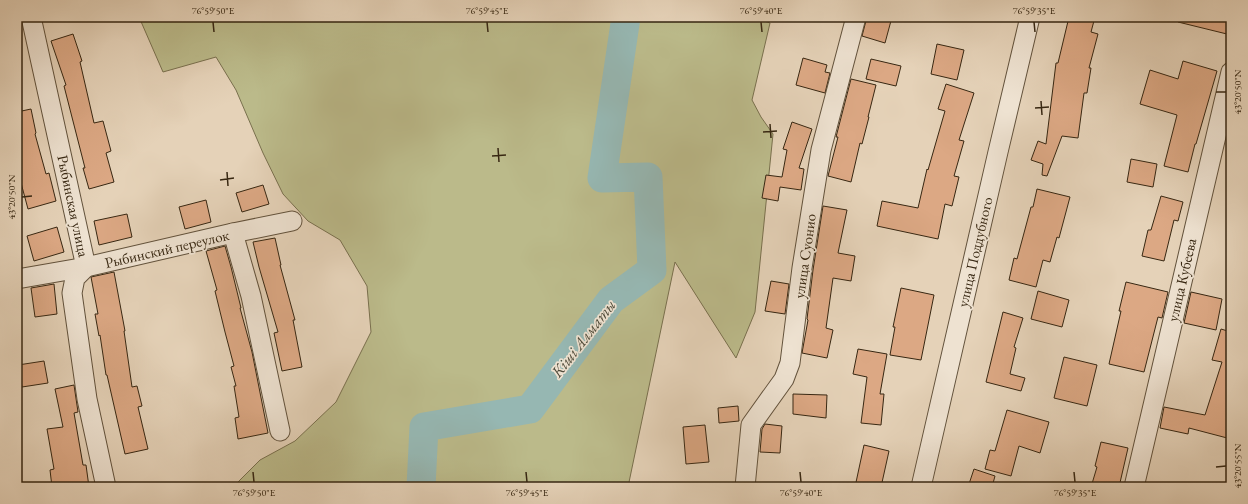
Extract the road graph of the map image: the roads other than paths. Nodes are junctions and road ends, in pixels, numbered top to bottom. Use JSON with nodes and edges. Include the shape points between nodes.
{"nodes":[{"id":1,"x":32,"y":17,"type":"edge"},
{"id":2,"x":856,"y":17,"type":"edge"},
{"id":3,"x":1030,"y":17,"type":"edge"},
{"id":4,"x":1231,"y":72,"type":"edge"},
{"id":5,"x":292,"y":221,"type":"dead end"},
{"id":6,"x":234,"y":233,"type":"junction"},
{"id":7,"x":86,"y":267,"type":"junction"},
{"id":8,"x":17,"y":279,"type":"edge"},
{"id":9,"x":280,"y":431,"type":"dead end"},
{"id":10,"x":106,"y":487,"type":"edge"},
{"id":11,"x":745,"y":487,"type":"edge"},
{"id":12,"x":921,"y":487,"type":"edge"},
{"id":13,"x":1134,"y":487,"type":"edge"}],
"edges":[{"from":1,"to":7,"type":"street","name":"Рыбинская улица"},
{"from":2,"to":11,"type":"street","name":"улица Суонио","via":[[821,150],[790,363],[784,379],[751,425]]},
{"from":3,"to":12,"type":"street","name":"улица Поддубного"},
{"from":4,"to":13,"type":"street","name":"улица Кубеева"},
{"from":5,"to":6,"type":"street","name":"Рыбинский переулок"},
{"from":6,"to":7,"type":"street","name":"Рыбинский переулок"},
{"from":6,"to":9,"type":"street","via":[[251,296]]},
{"from":7,"to":8,"type":"street","name":"Рыбинский переулок"},
{"from":7,"to":10,"type":"street","name":"Рыбинская улица","via":[[75,278],[72,293],[87,399]]}]}
